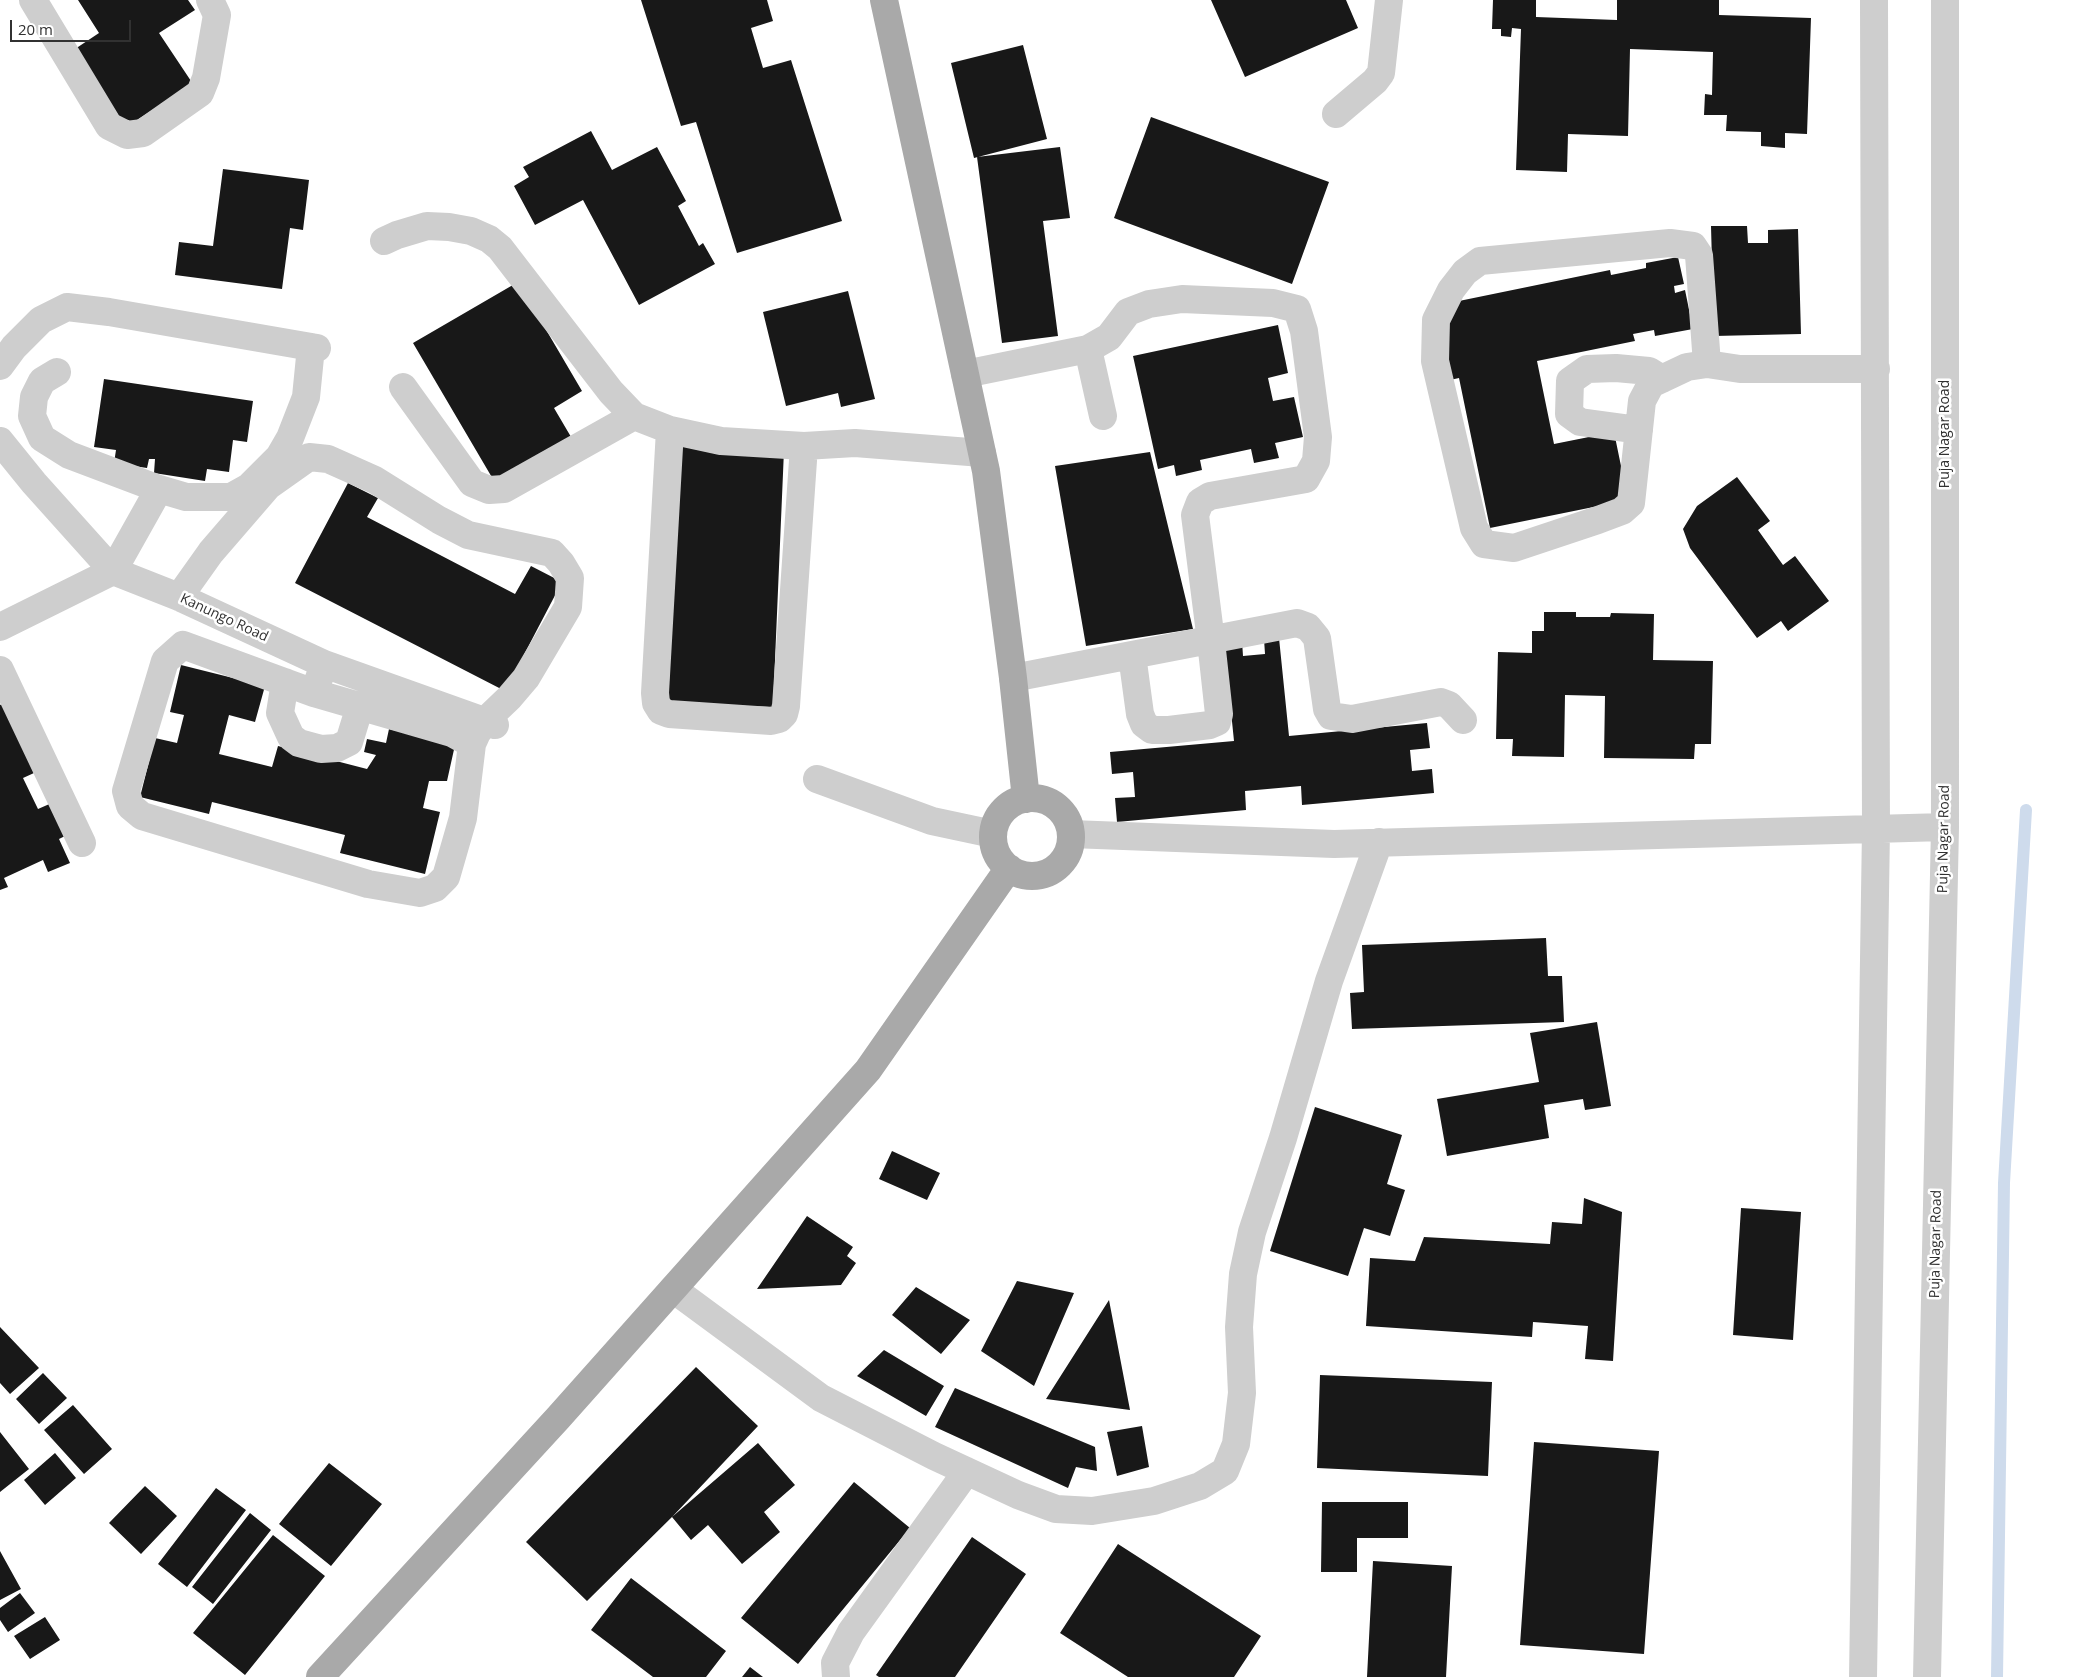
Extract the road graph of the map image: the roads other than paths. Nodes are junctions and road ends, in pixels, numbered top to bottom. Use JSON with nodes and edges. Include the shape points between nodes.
{"nodes":[{"id":1,"x":33,"y":0,"type":"edge"},
{"id":2,"x":210,"y":0,"type":"edge"},
{"id":3,"x":884,"y":0,"type":"edge"},
{"id":4,"x":1389,"y":0,"type":"edge"},
{"id":5,"x":1874,"y":0,"type":"edge"},
{"id":6,"x":1945,"y":0,"type":"edge"},
{"id":7,"x":1336,"y":114,"type":"dead end"},
{"id":8,"x":384,"y":241,"type":"dead end"},
{"id":9,"x":1088,"y":349,"type":"junction"},
{"id":10,"x":1706,"y":364,"type":"junction"},
{"id":11,"x":0,"y":366,"type":"edge"},
{"id":12,"x":1876,"y":369,"type":"junction"},
{"id":13,"x":57,"y":372,"type":"dead end"},
{"id":14,"x":965,"y":374,"type":"junction"},
{"id":15,"x":1662,"y":379,"type":"junction"},
{"id":16,"x":403,"y":387,"type":"dead end"},
{"id":17,"x":634,"y":416,"type":"junction"},
{"id":18,"x":1103,"y":416,"type":"dead end"},
{"id":19,"x":670,"y":430,"type":"junction"},
{"id":20,"x":1639,"y":430,"type":"junction"},
{"id":21,"x":0,"y":441,"type":"edge"},
{"id":22,"x":804,"y":446,"type":"junction"},
{"id":23,"x":982,"y":453,"type":"junction"},
{"id":24,"x":158,"y":489,"type":"junction"},
{"id":25,"x":113,"y":571,"type":"junction"},
{"id":26,"x":178,"y":597,"type":"junction"},
{"id":27,"x":0,"y":628,"type":"edge"},
{"id":28,"x":1211,"y":641,"type":"junction"},
{"id":29,"x":1132,"y":655,"type":"junction"},
{"id":30,"x":324,"y":664,"type":"junction"},
{"id":31,"x":1014,"y":678,"type":"junction"},
{"id":32,"x":285,"y":682,"type":"junction"},
{"id":33,"x":3,"y":685,"type":"edge"},
{"id":34,"x":314,"y":693,"type":"junction"},
{"id":35,"x":360,"y":706,"type":"junction"},
{"id":36,"x":1463,"y":720,"type":"dead end"},
{"id":37,"x":490,"y":722,"type":"junction"},
{"id":38,"x":472,"y":744,"type":"junction"},
{"id":39,"x":817,"y":779,"type":"dead end"},
{"id":40,"x":1026,"y":798,"type":"junction"},
{"id":41,"x":1945,"y":827,"type":"junction"},
{"id":42,"x":1876,"y":829,"type":"junction"},
{"id":43,"x":993,"y":834,"type":"junction"},
{"id":44,"x":1071,"y":834,"type":"junction"},
{"id":45,"x":1379,"y":842,"type":"junction"},
{"id":46,"x":82,"y":843,"type":"dead end"},
{"id":47,"x":1009,"y":868,"type":"junction"},
{"id":48,"x":672,"y":1289,"type":"junction"},
{"id":49,"x":967,"y":1470,"type":"junction"},
{"id":50,"x":320,"y":1677,"type":"edge"},
{"id":51,"x":836,"y":1677,"type":"edge"},
{"id":52,"x":1862,"y":1677,"type":"edge"},
{"id":53,"x":1927,"y":1677,"type":"edge"}],
"edges":[{"from":1,"to":2,"type":"street","via":[[109,126],[127,134],[143,133],[200,92],[206,78],[217,15]]},
{"from":3,"to":14,"type":"main road"},
{"from":4,"to":7,"type":"street","via":[[1381,73]]},
{"from":5,"to":12,"type":"street"},
{"from":6,"to":41,"type":"street","name":"Puja Nagar Road"},
{"from":8,"to":17,"type":"street","via":[[426,226],[450,227],[489,239],[500,248],[611,392]]},
{"from":9,"to":14,"type":"street"},
{"from":9,"to":18,"type":"street"},
{"from":9,"to":28,"type":"street","via":[[1109,337],[1128,312],[1148,304],[1182,299],[1273,303],[1296,309],[1304,331],[1318,437],[1316,461],[1306,479],[1210,496],[1200,502],[1195,515]]},
{"from":10,"to":12,"type":"street","via":[[1740,369]]},
{"from":10,"to":15,"type":"street","via":[[1687,367]]},
{"from":10,"to":20,"type":"street","via":[[1699,256],[1693,246],[1670,243],[1480,261],[1465,272],[1451,290],[1436,320],[1434,361],[1474,528],[1484,544],[1514,548],[1622,510],[1631,503]]},
{"from":11,"to":24,"type":"street","via":[[41,320],[67,307],[314,348],[306,397],[290,438],[279,457],[253,483],[231,497],[186,497]]},
{"from":12,"to":42,"type":"street"},
{"from":13,"to":24,"type":"street","via":[[42,381],[34,397],[32,416],[42,438],[69,455]]},
{"from":14,"to":23,"type":"main road"},
{"from":15,"to":20,"type":"street","via":[[1651,384],[1642,400]]},
{"from":15,"to":20,"type":"street","via":[[1649,371],[1616,368],[1587,369],[1570,381],[1569,414],[1580,422]]},
{"from":16,"to":17,"type":"street","via":[[472,483],[489,490],[504,489]]},
{"from":17,"to":19,"type":"street"},
{"from":19,"to":22,"type":"street","via":[[721,441]]},
{"from":19,"to":22,"type":"street","via":[[655,693],[661,711],[669,714],[770,721],[784,714]]},
{"from":21,"to":25,"type":"street","name":"Kanungo Road"},
{"from":22,"to":23,"type":"street","via":[[854,443]]},
{"from":23,"to":31,"type":"main road"},
{"from":24,"to":25,"type":"street"},
{"from":25,"to":26,"type":"street","name":"Kanungo Road"},
{"from":25,"to":27,"type":"street"},
{"from":26,"to":30,"type":"street","name":"Kanungo Road"},
{"from":26,"to":37,"type":"street","via":[[211,552],[268,486],[309,457],[328,458],[375,480],[468,535],[552,553],[561,563],[570,578],[568,607],[526,678]]},
{"from":28,"to":29,"type":"street"},
{"from":28,"to":29,"type":"street","via":[[1219,714],[1217,722],[1210,725],[1152,730],[1144,724]]},
{"from":28,"to":36,"type":"street","via":[[1297,623],[1308,627],[1317,638],[1327,708],[1332,716],[1352,718],[1441,702],[1449,705]]},
{"from":29,"to":31,"type":"street"},
{"from":30,"to":34,"type":"street"},
{"from":30,"to":37,"type":"street","name":"Kanungo Road"},
{"from":31,"to":40,"type":"main road"},
{"from":32,"to":34,"type":"street"},
{"from":32,"to":35,"type":"street","via":[[280,713],[291,737],[299,743],[321,749],[337,748],[349,742]]},
{"from":32,"to":38,"type":"street","via":[[183,645],[173,652],[165,661],[126,791],[130,806],[142,816],[368,884],[420,893],[435,888],[446,877],[463,818]]},
{"from":33,"to":46,"type":"street"},
{"from":34,"to":35,"type":"street"},
{"from":35,"to":38,"type":"street","via":[[452,733]]},
{"from":37,"to":38,"type":"street","via":[[477,733]]},
{"from":39,"to":43,"type":"street","via":[[932,821]]},
{"from":40,"to":43,"type":"main road","via":[[1004,810]]},
{"from":40,"to":44,"type":"main road","via":[[1051,803],[1068,822]]},
{"from":41,"to":42,"type":"street"},
{"from":41,"to":53,"type":"street","name":"Puja Nagar Road"},
{"from":42,"to":45,"type":"street"},
{"from":42,"to":52,"type":"street"},
{"from":43,"to":47,"type":"main road","via":[[994,847]]},
{"from":44,"to":45,"type":"street","via":[[1334,844]]},
{"from":44,"to":47,"type":"main road","via":[[1070,848],[1056,868],[1033,876]]},
{"from":45,"to":49,"type":"street","via":[[1329,981],[1252,1232],[1243,1274],[1239,1327],[1241,1402],[1236,1444],[1225,1471],[1200,1486],[1154,1501],[1092,1511],[1056,1510]]},
{"from":47,"to":48,"type":"main road","via":[[868,1070]]},
{"from":48,"to":49,"type":"street","via":[[821,1398]]},
{"from":48,"to":50,"type":"main road"},
{"from":49,"to":51,"type":"street","via":[[851,1632],[835,1664]]}]}
